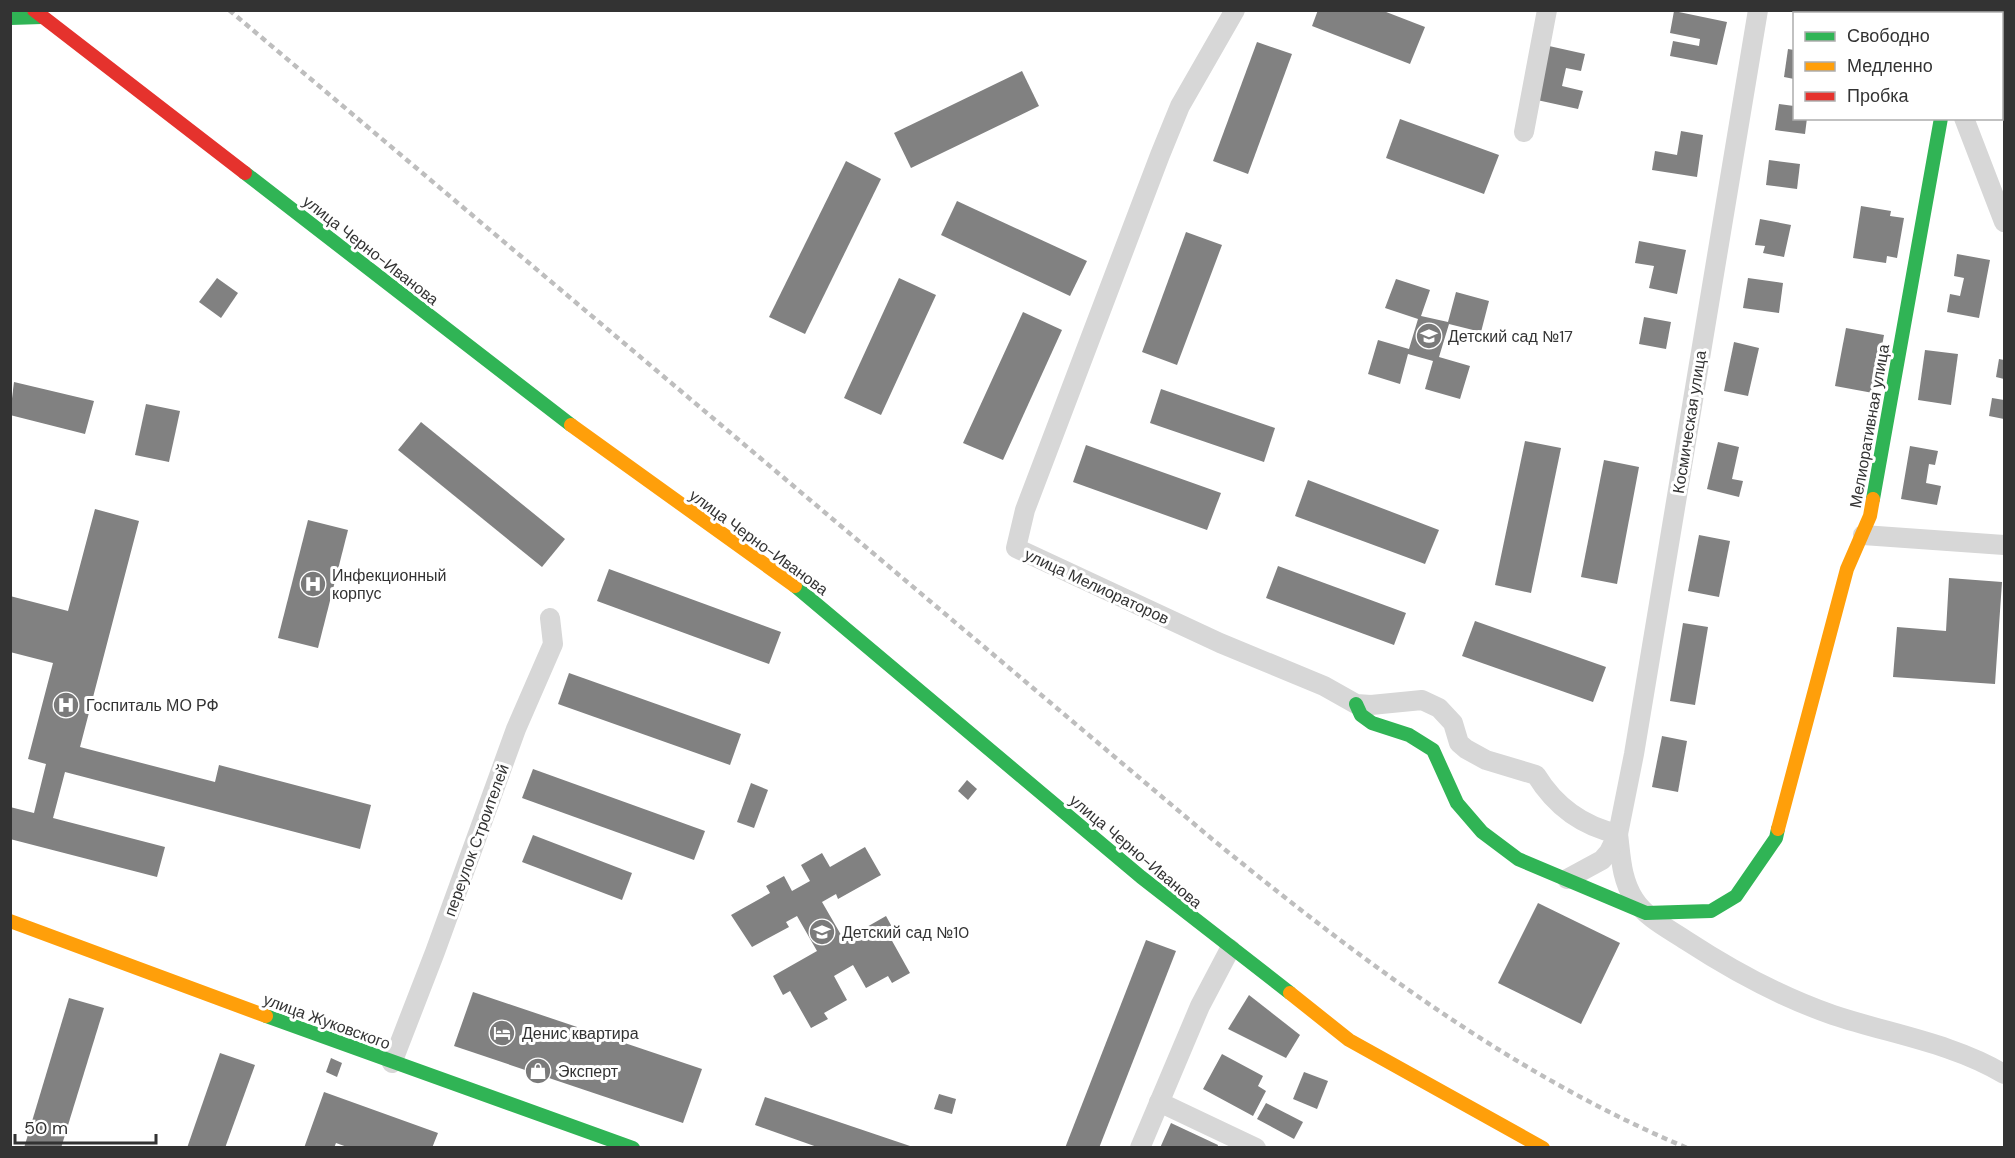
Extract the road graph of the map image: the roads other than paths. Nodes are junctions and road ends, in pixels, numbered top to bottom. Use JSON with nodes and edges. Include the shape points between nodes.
{"nodes":[{"id":1,"x":1235,"y":10,"type":"edge"},
{"id":2,"x":1547,"y":10,"type":"edge"},
{"id":3,"x":1758,"y":10,"type":"edge"},
{"id":4,"x":38,"y":14,"type":"edge"},
{"id":5,"x":10,"y":18,"type":"edge"},
{"id":6,"x":1941,"y":120,"type":"edge"},
{"id":7,"x":1965,"y":120,"type":"edge"},
{"id":8,"x":1524,"y":132,"type":"dead end"},
{"id":9,"x":2004,"y":222,"type":"edge"},
{"id":10,"x":1863,"y":535,"type":"junction"},
{"id":11,"x":2004,"y":545,"type":"edge"},
{"id":12,"x":550,"y":618,"type":"dead end"},
{"id":13,"x":1356,"y":704,"type":"junction"},
{"id":14,"x":1618,"y":834,"type":"junction"},
{"id":15,"x":1567,"y":879,"type":"junction"},
{"id":16,"x":1646,"y":913,"type":"junction"},
{"id":17,"x":10,"y":921,"type":"edge"},
{"id":18,"x":1230,"y":949,"type":"junction"},
{"id":19,"x":392,"y":1063,"type":"junction"},
{"id":20,"x":2004,"y":1074,"type":"edge"},
{"id":21,"x":1159,"y":1102,"type":"junction"},
{"id":22,"x":633,"y":1148,"type":"edge"},
{"id":23,"x":1140,"y":1148,"type":"edge"},
{"id":24,"x":1256,"y":1148,"type":"edge"},
{"id":25,"x":1543,"y":1148,"type":"edge"}],
"edges":[{"from":1,"to":13,"type":"street","name":"улица Мелиораторов","via":[[1180,106],[1025,510],[1016,548],[1220,643],[1324,686]]},
{"from":2,"to":8,"type":"street"},
{"from":3,"to":14,"type":"street","name":"Космическая улица"},
{"from":4,"to":5,"type":"street","name":"улица Черно-Иванова"},
{"from":4,"to":18,"type":"street","name":"улица Черно-Иванова","via":[[604,451],[783,576]]},
{"from":6,"to":10,"type":"street","name":"Мелиоративная улица","via":[[1870,516]]},
{"from":7,"to":9,"type":"street"},
{"from":10,"to":11,"type":"street"},
{"from":10,"to":16,"type":"street","name":"Мелиоративная улица","via":[[1846,569],[1776,838],[1736,896],[1723,905],[1711,911]]},
{"from":12,"to":19,"type":"street","name":"переулок Строителей","via":[[553,644],[516,729]]},
{"from":13,"to":14,"type":"street","via":[[1422,700],[1439,708],[1453,723],[1459,743],[1466,749],[1486,760],[1536,775],[1561,807],[1601,830]]},
{"from":13,"to":15,"type":"street","via":[[1361,715],[1372,723],[1409,735],[1432,750],[1457,803],[1482,832],[1518,859]]},
{"from":14,"to":15,"type":"street","via":[[1602,860]]},
{"from":14,"to":16,"type":"street","via":[[1625,881]]},
{"from":15,"to":16,"type":"street"},
{"from":16,"to":20,"type":"street","via":[[1751,980],[1833,1014],[1928,1041]]},
{"from":17,"to":19,"type":"street","name":"улица Жуковского"},
{"from":18,"to":21,"type":"street","via":[[1200,1006]]},
{"from":18,"to":25,"type":"street","name":"улица Черно-Иванова","via":[[1349,1040]]},
{"from":19,"to":22,"type":"street","name":"улица Жуковского"},
{"from":21,"to":23,"type":"street"},
{"from":21,"to":24,"type":"street"}]}
